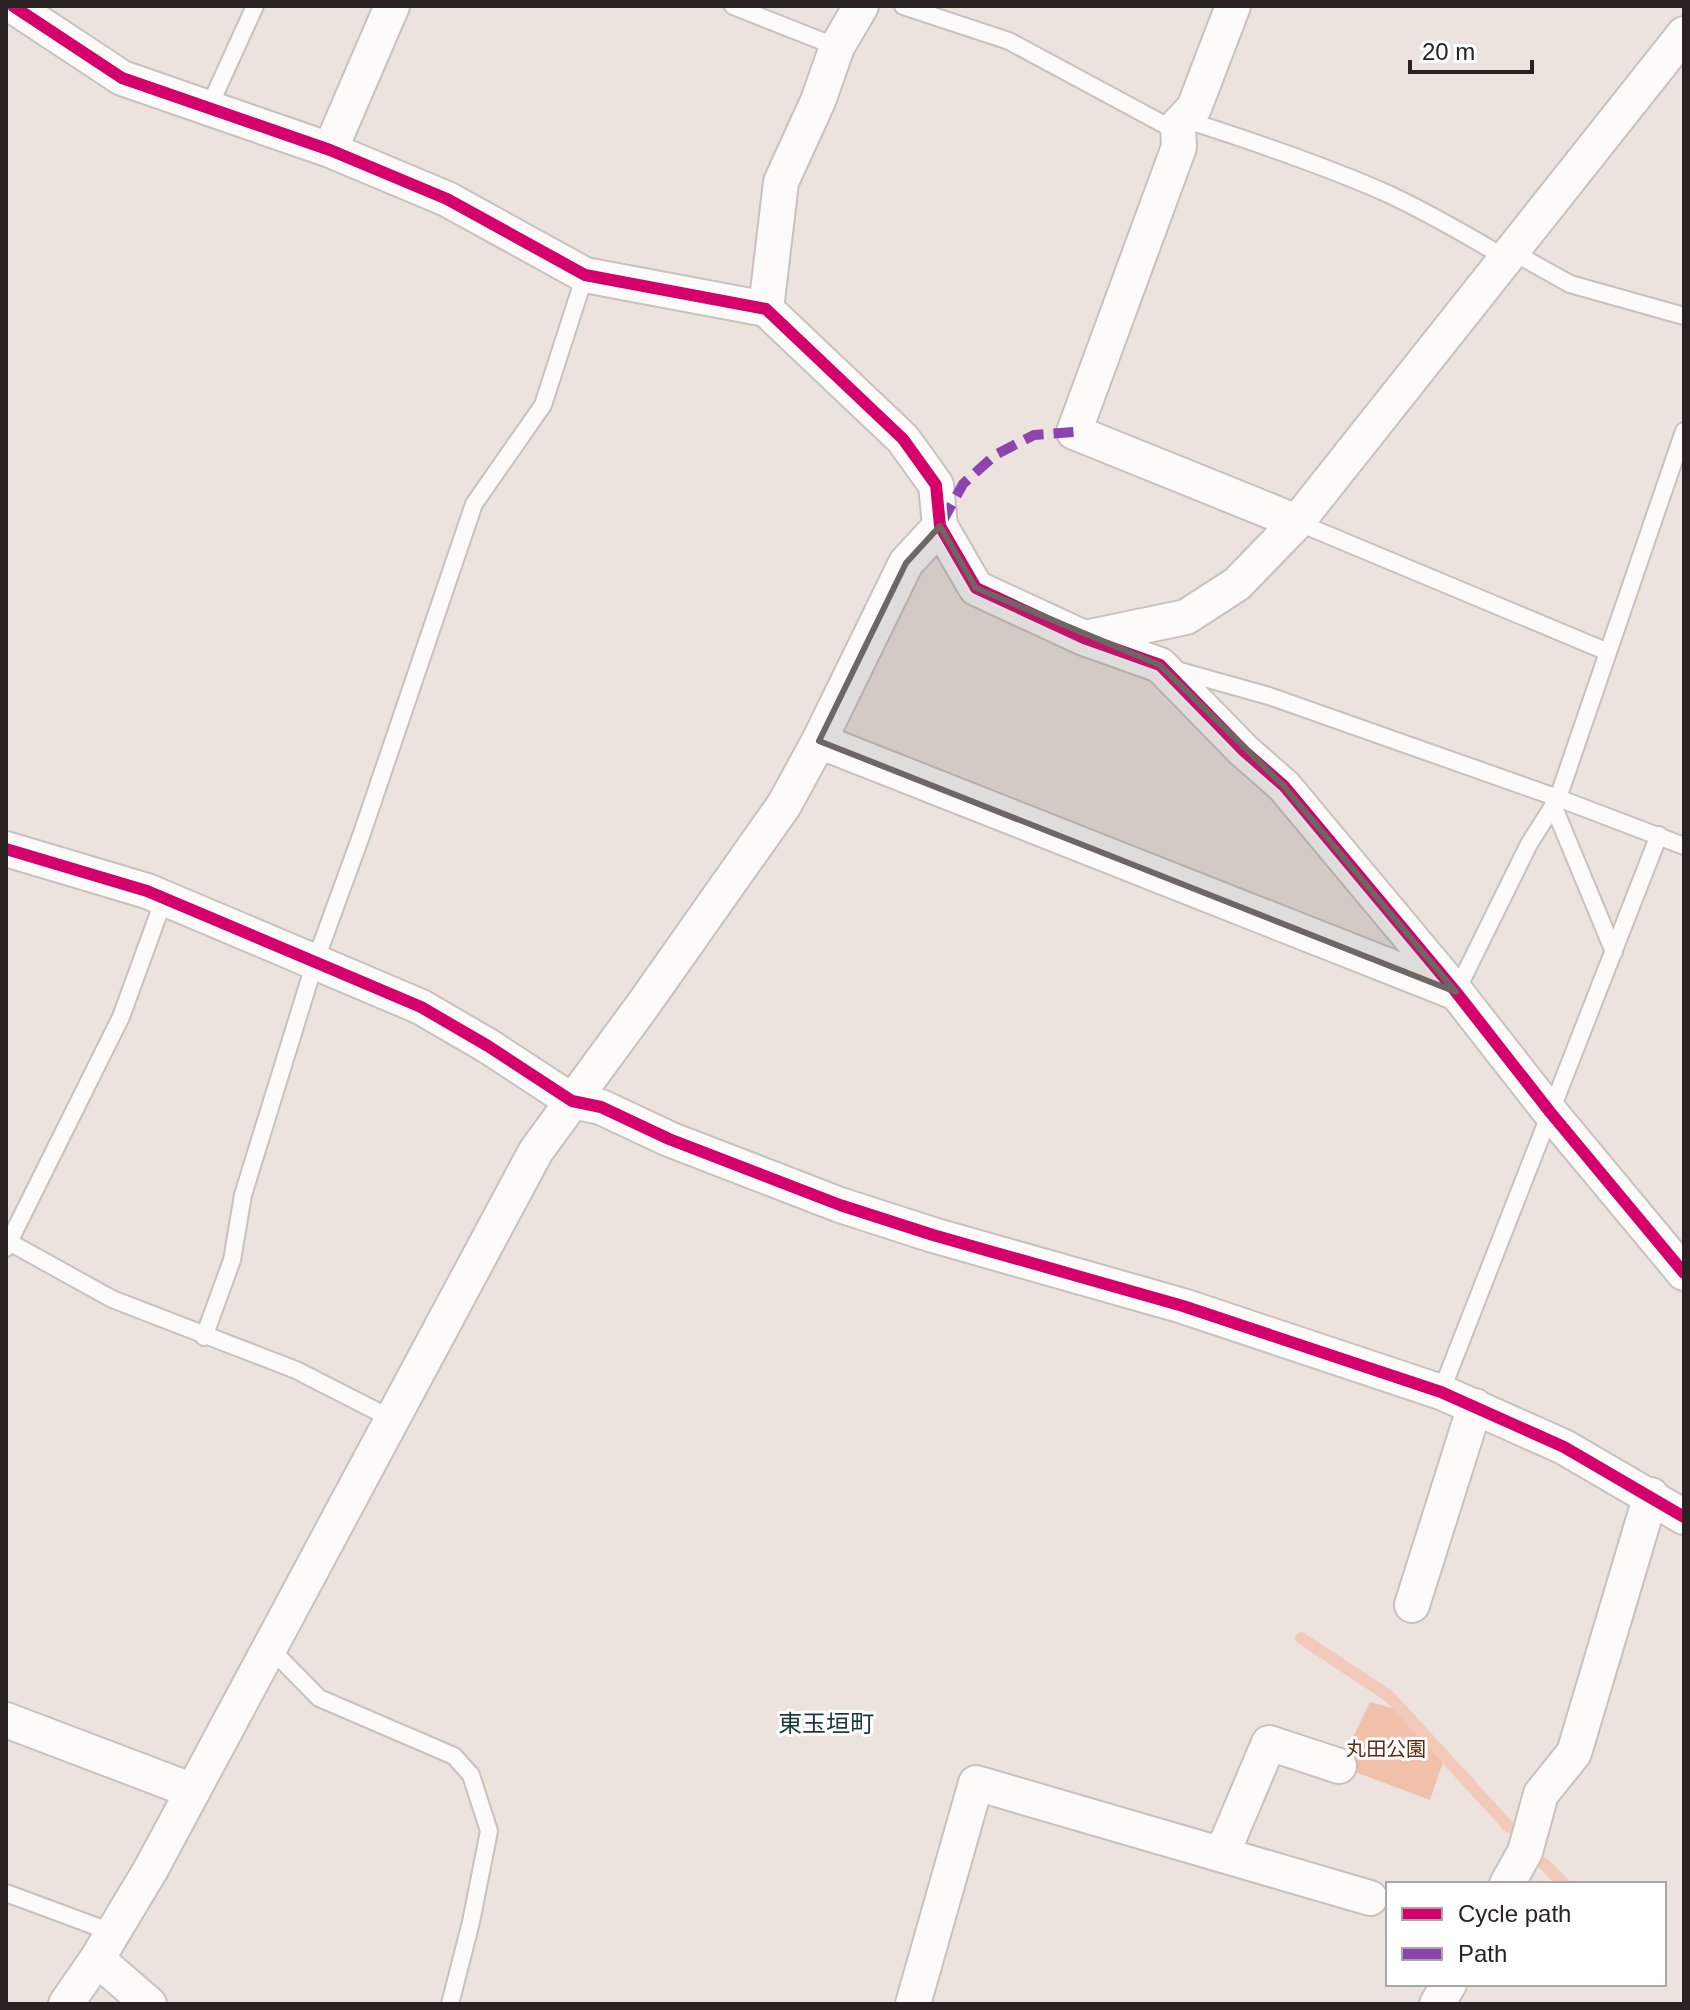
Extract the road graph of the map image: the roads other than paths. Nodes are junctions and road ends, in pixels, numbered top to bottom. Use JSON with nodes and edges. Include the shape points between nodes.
{"nodes":[{"id":1,"x":13,"y":6,"type":"edge"},
{"id":2,"x":255,"y":6,"type":"edge"},
{"id":3,"x":392,"y":6,"type":"edge"},
{"id":4,"x":733,"y":6,"type":"edge"},
{"id":5,"x":861,"y":6,"type":"edge"},
{"id":6,"x":903,"y":6,"type":"edge"},
{"id":7,"x":1233,"y":6,"type":"edge"},
{"id":8,"x":1684,"y":34,"type":"edge"},
{"id":9,"x":837,"y":47,"type":"junction"},
{"id":10,"x":209,"y":107,"type":"junction"},
{"id":11,"x":1181,"y":125,"type":"junction"},
{"id":12,"x":330,"y":150,"type":"junction"},
{"id":13,"x":1508,"y":254,"type":"junction"},
{"id":14,"x":585,"y":275,"type":"junction"},
{"id":15,"x":766,"y":309,"type":"junction"},
{"id":16,"x":1684,"y":316,"type":"edge"},
{"id":17,"x":1684,"y":431,"type":"edge"},
{"id":18,"x":1297,"y":522,"type":"junction"},
{"id":19,"x":940,"y":526,"type":"junction"},
{"id":20,"x":1084,"y":638,"type":"junction"},
{"id":21,"x":1608,"y":652,"type":"junction"},
{"id":22,"x":1160,"y":665,"type":"junction"},
{"id":23,"x":819,"y":741,"type":"junction"},
{"id":24,"x":1555,"y":801,"type":"junction"},
{"id":25,"x":1659,"y":835,"type":"junction"},
{"id":26,"x":1684,"y":846,"type":"edge"},
{"id":27,"x":6,"y":849,"type":"edge"},
{"id":28,"x":164,"y":899,"type":"junction"},
{"id":29,"x":1614,"y":952,"type":"junction"},
{"id":30,"x":315,"y":962,"type":"junction"},
{"id":31,"x":1456,"y":992,"type":"junction"},
{"id":32,"x":572,"y":1101,"type":"junction"},
{"id":33,"x":1550,"y":1112,"type":"junction"},
{"id":34,"x":8,"y":1246,"type":"edge"},
{"id":35,"x":1684,"y":1273,"type":"edge"},
{"id":36,"x":204,"y":1337,"type":"junction"},
{"id":37,"x":1441,"y":1392,"type":"junction"},
{"id":38,"x":1475,"y":1406,"type":"junction"},
{"id":39,"x":392,"y":1419,"type":"junction"},
{"id":40,"x":1651,"y":1495,"type":"junction"},
{"id":41,"x":1684,"y":1517,"type":"edge"},
{"id":42,"x":1412,"y":1605,"type":"dead end"},
{"id":43,"x":269,"y":1647,"type":"junction"},
{"id":44,"x":6,"y":1720,"type":"edge"},
{"id":45,"x":1339,"y":1766,"type":"dead end"},
{"id":46,"x":193,"y":1791,"type":"junction"},
{"id":47,"x":1222,"y":1854,"type":"junction"},
{"id":48,"x":1508,"y":1882,"type":"edge"},
{"id":49,"x":6,"y":1893,"type":"edge"},
{"id":50,"x":1370,"y":1898,"type":"dead end"},
{"id":51,"x":106,"y":1946,"type":"junction"},
{"id":52,"x":1448,"y":1986,"type":"edge"},
{"id":53,"x":66,"y":2004,"type":"edge"},
{"id":54,"x":149,"y":2004,"type":"edge"},
{"id":55,"x":450,"y":2004,"type":"edge"},
{"id":56,"x":914,"y":2004,"type":"edge"},
{"id":57,"x":1437,"y":2004,"type":"edge"}],
"edges":[{"from":1,"to":10,"type":"street","via":[[122,78]]},
{"from":2,"to":10,"type":"lane"},
{"from":3,"to":12,"type":"street"},
{"from":4,"to":9,"type":"lane"},
{"from":5,"to":9,"type":"street"},
{"from":6,"to":11,"type":"lane","via":[[1009,41]]},
{"from":7,"to":11,"type":"street","via":[[1194,108]]},
{"from":8,"to":13,"type":"street"},
{"from":9,"to":15,"type":"street","via":[[781,182]]},
{"from":10,"to":12,"type":"street"},
{"from":11,"to":13,"type":"lane","via":[[1274,148],[1386,194]]},
{"from":11,"to":18,"type":"street","via":[[1179,147],[1074,432]]},
{"from":12,"to":14,"type":"street","via":[[447,199]]},
{"from":13,"to":16,"type":"lane","via":[[1570,284]]},
{"from":13,"to":18,"type":"street"},
{"from":14,"to":15,"type":"street"},
{"from":14,"to":30,"type":"lane","via":[[543,405],[474,504]]},
{"from":15,"to":19,"type":"street","via":[[903,439],[936,485]]},
{"from":17,"to":21,"type":"lane"},
{"from":18,"to":20,"type":"street","via":[[1237,584],[1186,617]]},
{"from":18,"to":21,"type":"lane"},
{"from":19,"to":20,"type":"street","via":[[976,588]]},
{"from":19,"to":23,"type":"street","via":[[906,563]]},
{"from":20,"to":22,"type":"street"},
{"from":21,"to":24,"type":"lane"},
{"from":22,"to":24,"type":"lane","via":[[1269,696]]},
{"from":22,"to":31,"type":"street","via":[[1284,786]]},
{"from":23,"to":31,"type":"street"},
{"from":23,"to":32,"type":"street","via":[[775,818]]},
{"from":24,"to":25,"type":"lane"},
{"from":24,"to":29,"type":"lane"},
{"from":24,"to":31,"type":"lane"},
{"from":25,"to":26,"type":"lane"},
{"from":25,"to":29,"type":"lane"},
{"from":27,"to":28,"type":"street"},
{"from":28,"to":30,"type":"street"},
{"from":28,"to":34,"type":"lane","via":[[121,1017]]},
{"from":29,"to":33,"type":"lane"},
{"from":30,"to":32,"type":"street","via":[[421,1007]]},
{"from":30,"to":36,"type":"lane","via":[[243,1195],[232,1260]]},
{"from":31,"to":33,"type":"street"},
{"from":32,"to":37,"type":"street","via":[[601,1107],[840,1205],[1183,1306]]},
{"from":32,"to":39,"type":"street","via":[[536,1151]]},
{"from":33,"to":35,"type":"street"},
{"from":33,"to":37,"type":"lane"},
{"from":34,"to":36,"type":"lane","via":[[112,1299]]},
{"from":36,"to":39,"type":"lane","via":[[296,1370]]},
{"from":37,"to":38,"type":"street"},
{"from":38,"to":40,"type":"street"},
{"from":38,"to":42,"type":"street"},
{"from":39,"to":43,"type":"street"},
{"from":40,"to":41,"type":"street"},
{"from":40,"to":48,"type":"street","via":[[1574,1753],[1541,1794],[1525,1852]]},
{"from":43,"to":46,"type":"street"},
{"from":43,"to":55,"type":"lane","via":[[319,1698],[454,1756],[471,1775],[489,1831]]},
{"from":44,"to":46,"type":"street"},
{"from":45,"to":47,"type":"street","via":[[1269,1743]]},
{"from":46,"to":51,"type":"street"},
{"from":47,"to":50,"type":"street"},
{"from":47,"to":56,"type":"street","via":[[976,1783]]},
{"from":49,"to":51,"type":"lane"},
{"from":51,"to":53,"type":"street"},
{"from":51,"to":54,"type":"street"},
{"from":52,"to":57,"type":"street"}]}
